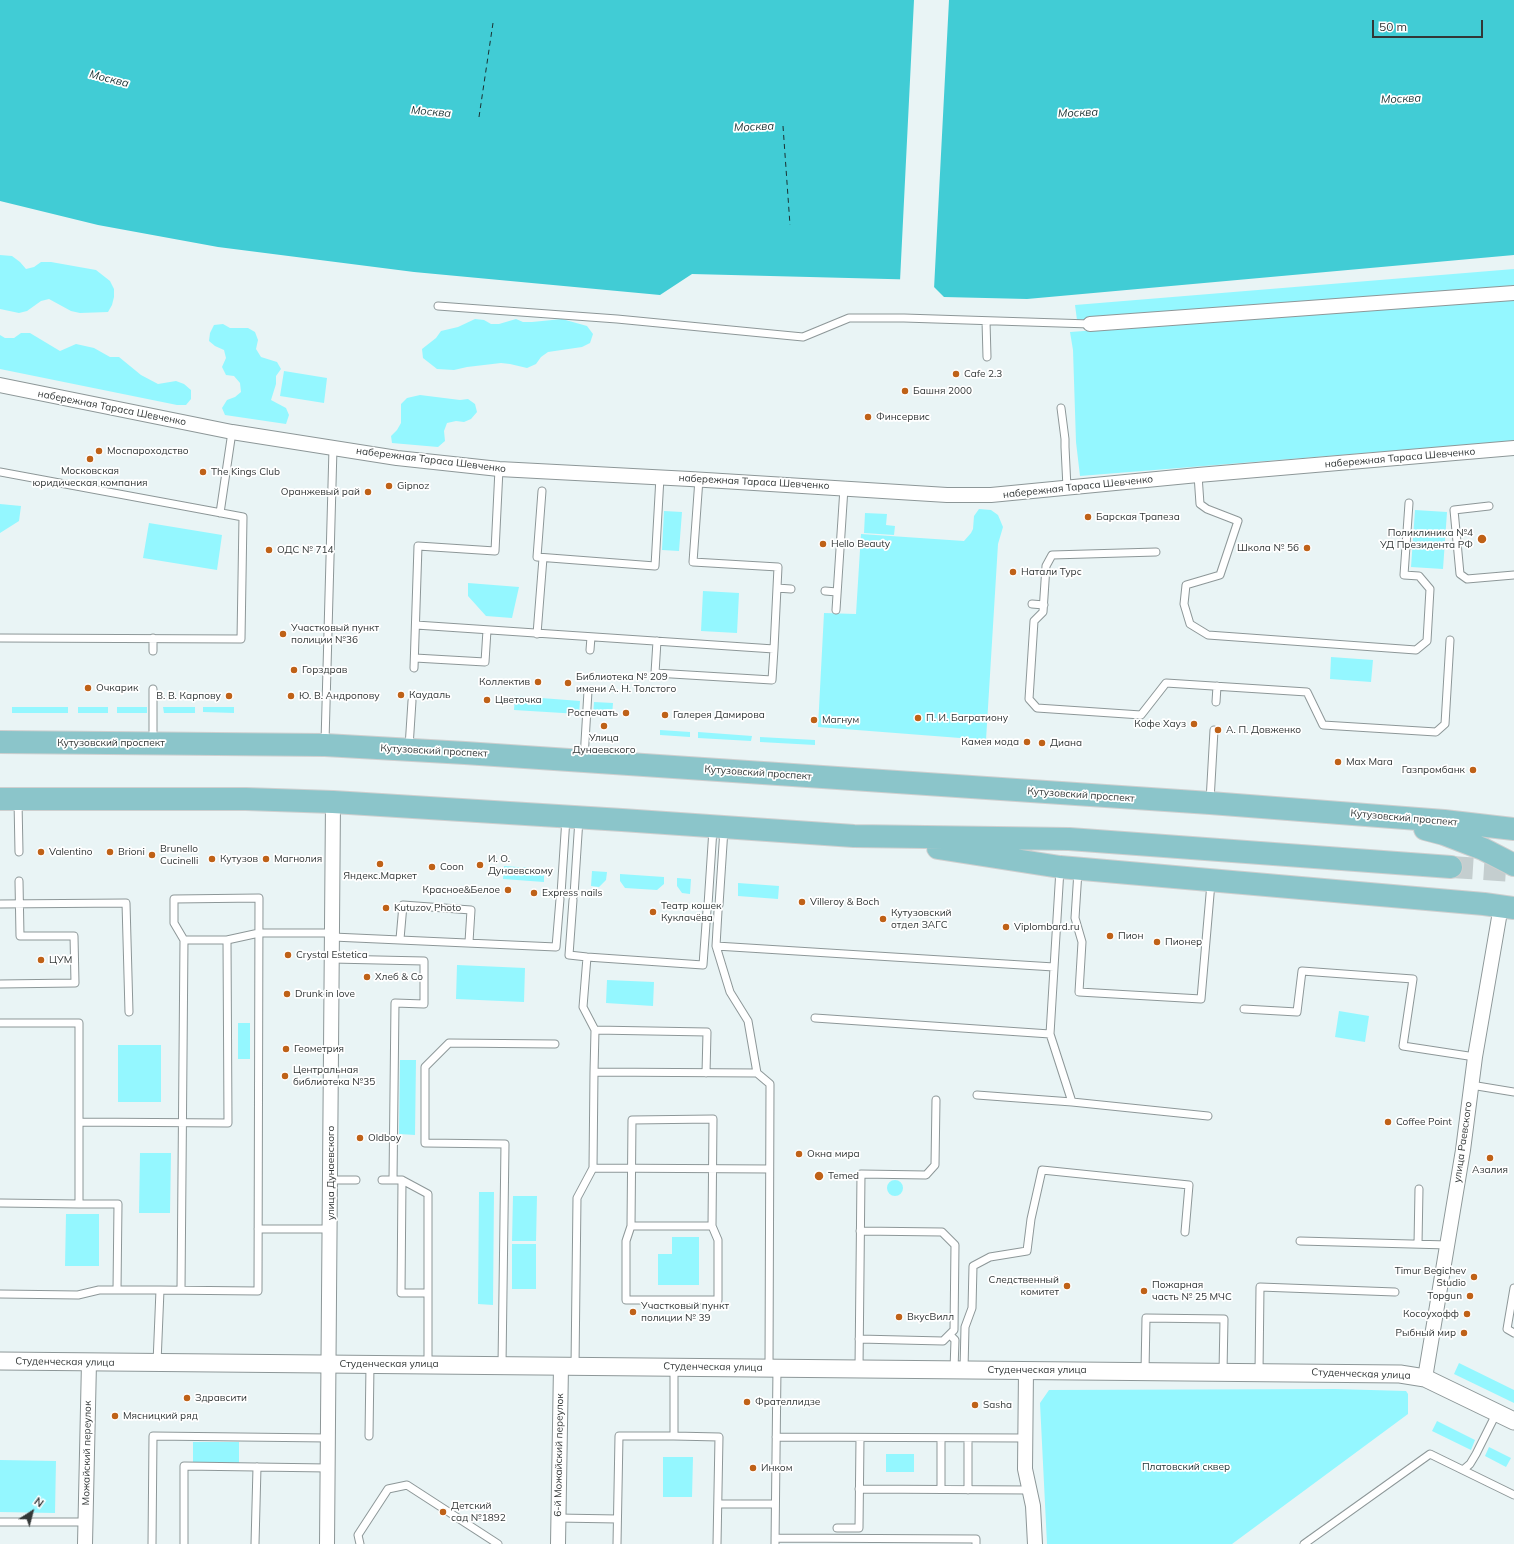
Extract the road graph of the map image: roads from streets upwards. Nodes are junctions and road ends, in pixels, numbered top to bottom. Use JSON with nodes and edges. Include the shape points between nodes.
{"nodes":[{"id":1,"x":1514,"y":293,"type":"edge"},
{"id":2,"x":1090,"y":324,"type":"road end"},
{"id":3,"x":0,"y":385,"type":"edge"},
{"id":4,"x":1514,"y":448,"type":"edge"},
{"id":5,"x":0,"y":742,"type":"edge"},
{"id":6,"x":9,"y":799,"type":"edge"},
{"id":7,"x":333,"y":802,"type":"junction"},
{"id":8,"x":1364,"y":815,"type":"junction"},
{"id":9,"x":1514,"y":829,"type":"edge"},
{"id":10,"x":854,"y":836,"type":"junction"},
{"id":11,"x":1514,"y":865,"type":"edge"},
{"id":12,"x":1451,"y":867,"type":"tunnel mouth"},
{"id":13,"x":1507,"y":907,"type":"edge"},
{"id":14,"x":0,"y":1361,"type":"edge"},
{"id":15,"x":90,"y":1362,"type":"junction"},
{"id":16,"x":330,"y":1364,"type":"junction"},
{"id":17,"x":568,"y":1366,"type":"junction"},
{"id":18,"x":1026,"y":1370,"type":"junction"},
{"id":19,"x":1425,"y":1378,"type":"junction"},
{"id":20,"x":1514,"y":1421,"type":"edge"},
{"id":21,"x":85,"y":1544,"type":"edge"},
{"id":22,"x":327,"y":1544,"type":"edge"},
{"id":23,"x":558,"y":1544,"type":"edge"},
{"id":24,"x":1035,"y":1544,"type":"edge"}],
"edges":[{"from":1,"to":2,"type":"street"},
{"from":3,"to":4,"type":"street","name":"набережная Тараса Шевченко","via":[[232,432],[398,458],[499,469],[947,495],[991,495]]},
{"from":5,"to":8,"type":"main road","name":"Кутузовский проспект","via":[[325,745]]},
{"from":6,"to":7,"type":"main road","via":[[246,799]]},
{"from":7,"to":10,"type":"main road"},
{"from":7,"to":16,"type":"street","name":"улица Дунаевского"},
{"from":8,"to":9,"type":"main road","name":"Кутузовский проспект"},
{"from":8,"to":11,"type":"main road","via":[[1444,834]]},
{"from":10,"to":12,"type":"main road","via":[[1069,839]]},
{"from":10,"to":13,"type":"main road","via":[[1069,867]]},
{"from":13,"to":19,"type":"street","name":"улица Раевского","via":[[1475,1057],[1463,1150]]},
{"from":14,"to":15,"type":"street","name":"Студенческая улица"},
{"from":15,"to":16,"type":"street","name":"Студенческая улица"},
{"from":15,"to":21,"type":"street","name":"Можайский переулок"},
{"from":16,"to":17,"type":"street","name":"Студенческая улица"},
{"from":16,"to":22,"type":"street","name":"улица Дунаевского"},
{"from":17,"to":18,"type":"street","name":"Студенческая улица"},
{"from":17,"to":23,"type":"street","name":"6-й Можайский переулок"},
{"from":18,"to":19,"type":"street","name":"Студенческая улица","via":[[1406,1374]]},
{"from":18,"to":24,"type":"street","via":[[1025,1469],[1033,1506]]},
{"from":19,"to":20,"type":"street","name":"Студенческая улица"}]}
